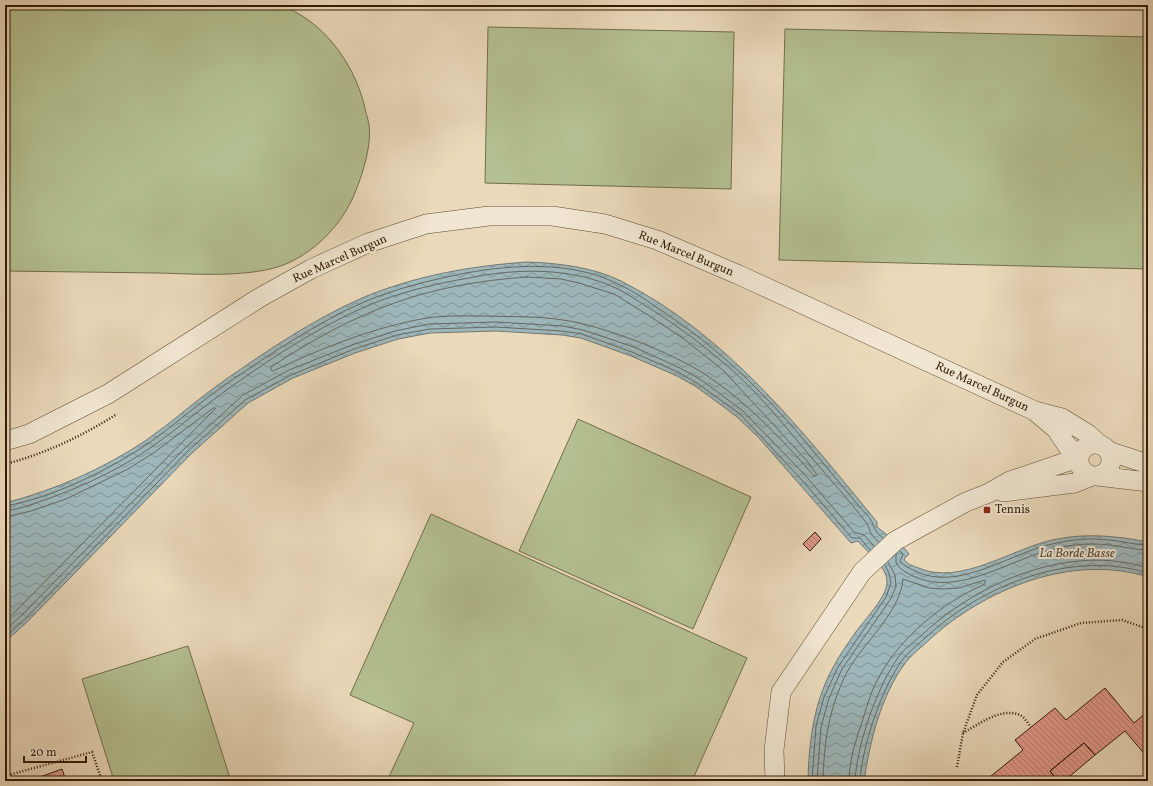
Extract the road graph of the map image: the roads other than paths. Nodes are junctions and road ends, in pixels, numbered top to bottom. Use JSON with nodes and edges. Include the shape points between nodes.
{"nodes":[{"id":1,"x":1035,"y":411,"type":"junction"},
{"id":2,"x":5,"y":442,"type":"edge"},
{"id":3,"x":1104,"y":448,"type":"junction"},
{"id":4,"x":1080,"y":457,"type":"junction"},
{"id":5,"x":1148,"y":464,"type":"edge"},
{"id":6,"x":1095,"y":476,"type":"junction"},
{"id":7,"x":1148,"y":482,"type":"edge"},
{"id":8,"x":989,"y":493,"type":"junction"},
{"id":9,"x":775,"y":781,"type":"edge"}],
"edges":[{"from":1,"to":2,"type":"street","name":"Rue Marcel Burgun","via":[[754,281],[657,240],[606,224],[552,216],[489,216],[426,224],[368,243],[312,269],[259,298],[108,394],[29,434]]},
{"from":1,"to":3,"type":"street","name":"Rue Marcel Burgun","via":[[1062,418],[1088,434]]},
{"from":1,"to":4,"type":"street","name":"Rue Marcel Burgun","via":[[1056,429],[1068,447]]},
{"from":3,"to":4,"type":"street","via":[[1090,445],[1082,451]]},
{"from":3,"to":5,"type":"street"},
{"from":3,"to":6,"type":"street","via":[[1110,455],[1111,464],[1106,472]]},
{"from":4,"to":6,"type":"street","via":[[1084,472]]},
{"from":4,"to":8,"type":"street","via":[[1010,482]]},
{"from":6,"to":7,"type":"street"},
{"from":6,"to":8,"type":"street","via":[[1075,484]]},
{"from":8,"to":9,"type":"street","via":[[966,502],[896,541],[862,572],[781,692],[774,750]]}]}
